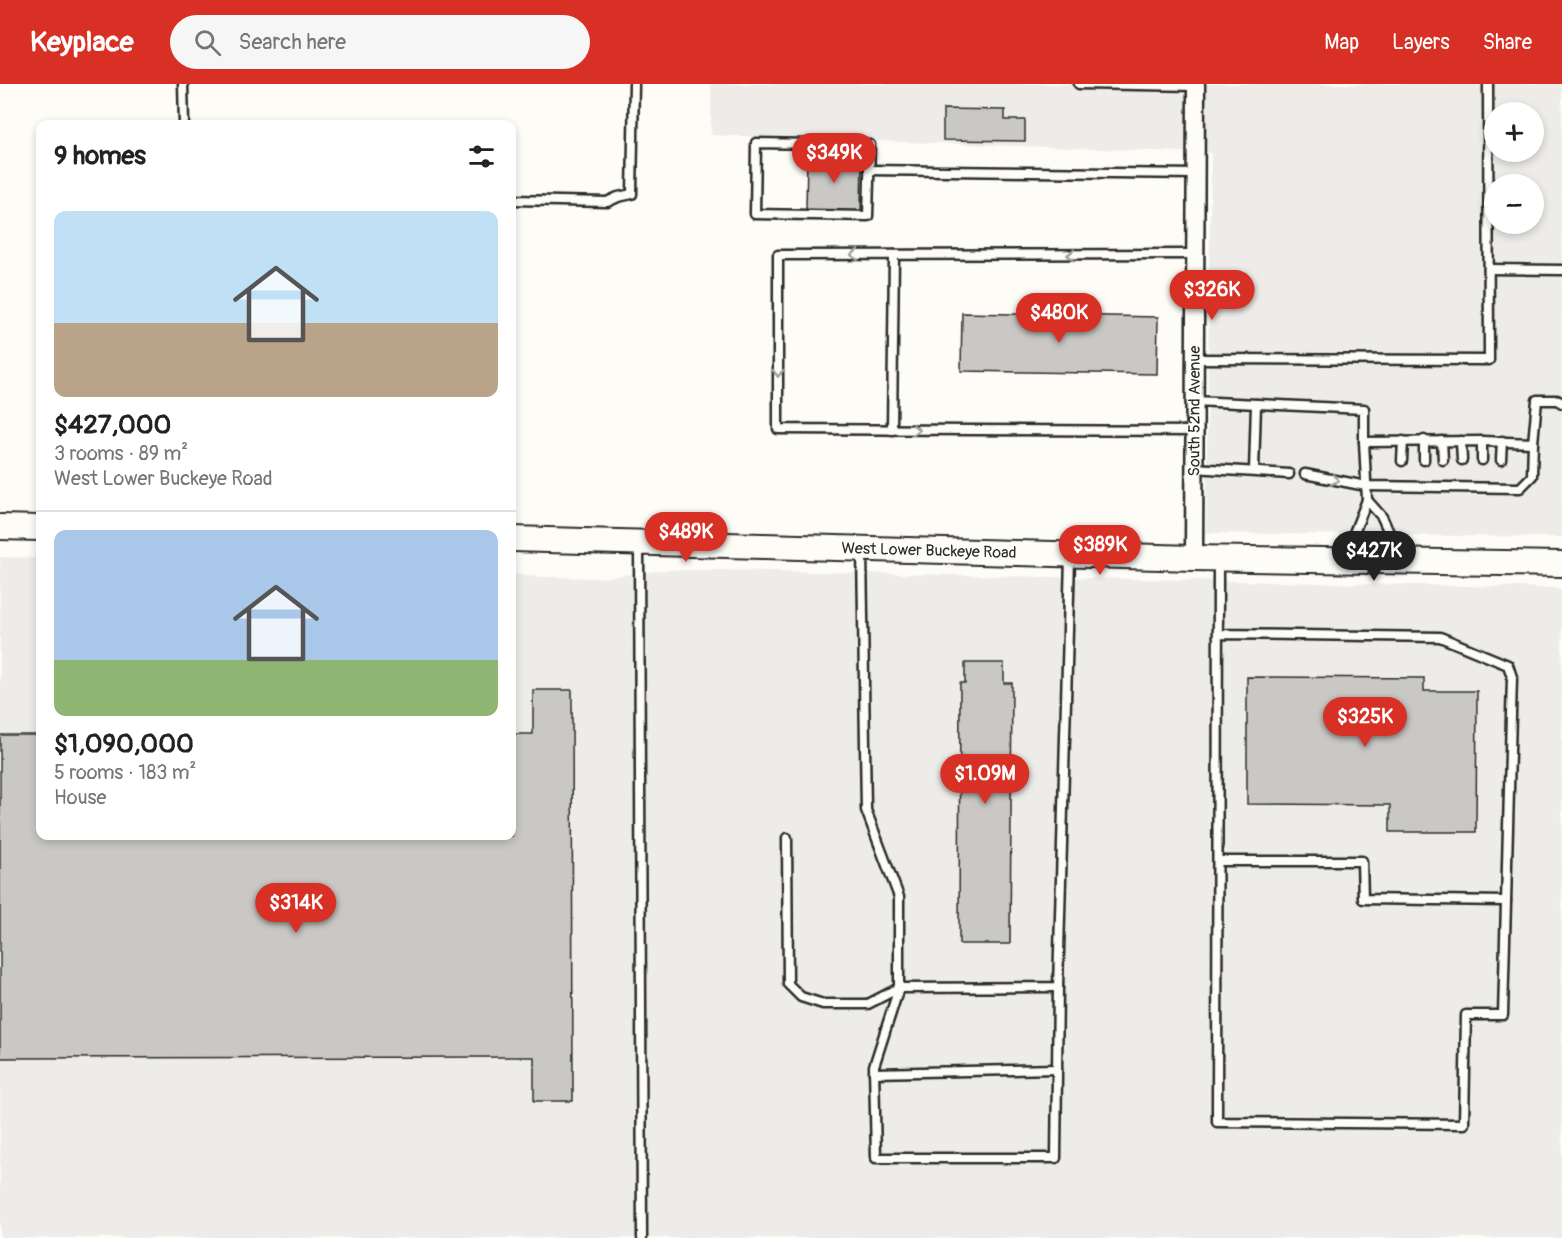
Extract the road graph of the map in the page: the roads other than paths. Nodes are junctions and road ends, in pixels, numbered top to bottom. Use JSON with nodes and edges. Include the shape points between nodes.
{"nodes":[{"id":1,"x":183,"y":84,"type":"edge"},
{"id":2,"x":634,"y":84,"type":"edge"},
{"id":3,"x":1079,"y":84,"type":"edge"},
{"id":4,"x":1127,"y":84,"type":"edge"},
{"id":5,"x":1488,"y":84,"type":"edge"},
{"id":6,"x":1196,"y":85,"type":"edge"},
{"id":7,"x":184,"y":120,"type":"edge"},
{"id":8,"x":870,"y":170,"type":"junction"},
{"id":9,"x":1196,"y":174,"type":"junction"},
{"id":10,"x":516,"y":200,"type":"edge"},
{"id":11,"x":1195,"y":254,"type":"junction"},
{"id":12,"x":894,"y":255,"type":"junction"},
{"id":13,"x":1489,"y":269,"type":"junction"},
{"id":14,"x":1562,"y":270,"type":"edge"},
{"id":15,"x":1195,"y":359,"type":"junction"},
{"id":16,"x":1560,"y":400,"type":"edge"},
{"id":17,"x":1194,"y":401,"type":"junction"},
{"id":18,"x":1256,"y":404,"type":"junction"},
{"id":19,"x":892,"y":430,"type":"junction"},
{"id":20,"x":1194,"y":431,"type":"junction"},
{"id":21,"x":1424,"y":440,"type":"junction"},
{"id":22,"x":1403,"y":441,"type":"junction"},
{"id":23,"x":1442,"y":441,"type":"junction"},
{"id":24,"x":1461,"y":441,"type":"junction"},
{"id":25,"x":1482,"y":441,"type":"junction"},
{"id":26,"x":1502,"y":441,"type":"junction"},
{"id":27,"x":1364,"y":442,"type":"junction"},
{"id":28,"x":1533,"y":443,"type":"junction"},
{"id":29,"x":1424,"y":460,"type":"dead end"},
{"id":30,"x":1443,"y":460,"type":"dead end"},
{"id":31,"x":1461,"y":460,"type":"dead end"},
{"id":32,"x":1482,"y":460,"type":"dead end"},
{"id":33,"x":1501,"y":460,"type":"dead end"},
{"id":34,"x":1402,"y":461,"type":"dead end"},
{"id":35,"x":1194,"y":468,"type":"junction"},
{"id":36,"x":1254,"y":471,"type":"junction"},
{"id":37,"x":1289,"y":474,"type":"dead end"},
{"id":38,"x":1305,"y":474,"type":"dead end"},
{"id":39,"x":1462,"y":477,"type":"dead end"},
{"id":40,"x":1502,"y":477,"type":"dead end"},
{"id":41,"x":1482,"y":478,"type":"dead end"},
{"id":42,"x":1366,"y":486,"type":"junction"},
{"id":43,"x":1462,"y":488,"type":"junction"},
{"id":44,"x":1482,"y":488,"type":"junction"},
{"id":45,"x":1502,"y":488,"type":"junction"},
{"id":46,"x":1367,"y":500,"type":"junction"},
{"id":47,"x":0,"y":527,"type":"edge"},
{"id":48,"x":36,"y":528,"type":"edge"},
{"id":49,"x":516,"y":539,"type":"edge"},
{"id":50,"x":639,"y":542,"type":"junction"},
{"id":51,"x":862,"y":548,"type":"junction"},
{"id":52,"x":1070,"y":554,"type":"junction"},
{"id":53,"x":1194,"y":558,"type":"junction"},
{"id":54,"x":1218,"y":558,"type":"junction"},
{"id":55,"x":1347,"y":561,"type":"junction"},
{"id":56,"x":1402,"y":561,"type":"junction"},
{"id":57,"x":1562,"y":564,"type":"edge"},
{"id":58,"x":1219,"y":634,"type":"junction"},
{"id":59,"x":787,"y":838,"type":"dead end"},
{"id":60,"x":1218,"y":861,"type":"junction"},
{"id":61,"x":1506,"y":902,"type":"junction"},
{"id":62,"x":1058,"y":987,"type":"junction"},
{"id":63,"x":899,"y":988,"type":"junction"},
{"id":64,"x":1057,"y":1069,"type":"junction"},
{"id":65,"x":874,"y":1073,"type":"junction"},
{"id":66,"x":642,"y":1238,"type":"edge"}],
"edges":[{"from":1,"to":7,"type":"lane"},
{"from":2,"to":10,"type":"lane","via":[[632,194],[607,202]]},
{"from":3,"to":4,"type":"lane"},
{"from":4,"to":6,"type":"lane"},
{"from":5,"to":13,"type":"lane"},
{"from":6,"to":9,"type":"street","name":"South 52nd Avenue"},
{"from":8,"to":8,"type":"lane","via":[[868,216],[755,214],[756,143],[870,145]]},
{"from":8,"to":9,"type":"lane"},
{"from":9,"to":11,"type":"street","name":"South 52nd Avenue"},
{"from":11,"to":12,"type":"lane","one_way":true},
{"from":11,"to":15,"type":"street","name":"South 52nd Avenue"},
{"from":12,"to":19,"type":"lane"},
{"from":12,"to":19,"type":"lane","one_way":true,"via":[[778,255],[778,429]]},
{"from":13,"to":14,"type":"lane"},
{"from":13,"to":15,"type":"lane","via":[[1489,360]]},
{"from":15,"to":17,"type":"street","name":"South 52nd Avenue"},
{"from":16,"to":28,"type":"lane","via":[[1537,400]]},
{"from":17,"to":18,"type":"lane"},
{"from":17,"to":20,"type":"street","name":"South 52nd Avenue"},
{"from":18,"to":27,"type":"lane","via":[[1364,409]]},
{"from":18,"to":36,"type":"lane"},
{"from":19,"to":20,"type":"lane","one_way":true},
{"from":20,"to":35,"type":"street","name":"South 52nd Avenue"},
{"from":21,"to":22,"type":"lane"},
{"from":21,"to":23,"type":"lane"},
{"from":21,"to":29,"type":"lane"},
{"from":22,"to":27,"type":"lane"},
{"from":22,"to":34,"type":"lane"},
{"from":23,"to":24,"type":"lane"},
{"from":23,"to":30,"type":"lane"},
{"from":24,"to":25,"type":"lane"},
{"from":24,"to":31,"type":"lane"},
{"from":25,"to":26,"type":"lane"},
{"from":25,"to":32,"type":"lane"},
{"from":26,"to":28,"type":"lane"},
{"from":26,"to":33,"type":"lane"},
{"from":27,"to":42,"type":"lane"},
{"from":28,"to":45,"type":"lane","via":[[1532,476],[1520,488]]},
{"from":35,"to":36,"type":"lane"},
{"from":35,"to":53,"type":"street","name":"South 52nd Avenue"},
{"from":36,"to":37,"type":"lane"},
{"from":38,"to":42,"type":"lane","one_way":true},
{"from":39,"to":43,"type":"lane"},
{"from":40,"to":45,"type":"lane"},
{"from":41,"to":44,"type":"lane"},
{"from":42,"to":43,"type":"lane","via":[[1443,483]]},
{"from":42,"to":46,"type":"lane"},
{"from":43,"to":44,"type":"lane"},
{"from":44,"to":45,"type":"lane"},
{"from":46,"to":55,"type":"lane"},
{"from":46,"to":56,"type":"lane","via":[[1382,517]]},
{"from":47,"to":48,"type":"main road"},
{"from":49,"to":50,"type":"main road","name":"West Lower Buckeye Road"},
{"from":50,"to":51,"type":"main road","name":"West Lower Buckeye Road"},
{"from":50,"to":66,"type":"lane"},
{"from":51,"to":52,"type":"main road","name":"West Lower Buckeye Road"},
{"from":51,"to":63,"type":"lane","via":[[866,810],[899,897]]},
{"from":52,"to":53,"type":"main road","name":"West Lower Buckeye Road"},
{"from":52,"to":62,"type":"lane"},
{"from":53,"to":54,"type":"main road","name":"West Lower Buckeye Road"},
{"from":54,"to":55,"type":"main road","name":"West Lower Buckeye Road"},
{"from":54,"to":58,"type":"lane"},
{"from":55,"to":56,"type":"main road","name":"West Lower Buckeye Road"},
{"from":56,"to":57,"type":"main road","name":"West Lower Buckeye Road"},
{"from":58,"to":60,"type":"lane"},
{"from":58,"to":61,"type":"lane","via":[[1440,638],[1508,665],[1512,677]]},
{"from":59,"to":63,"type":"lane","via":[[788,984],[801,997],[823,1004],[868,1004]]},
{"from":60,"to":61,"type":"lane","via":[[1362,861],[1363,899]]},
{"from":60,"to":61,"type":"lane","via":[[1218,1122],[1464,1124],[1466,1015],[1503,1015]]},
{"from":62,"to":63,"type":"lane"},
{"from":62,"to":64,"type":"lane"},
{"from":63,"to":65,"type":"lane"},
{"from":64,"to":65,"type":"lane"},
{"from":64,"to":65,"type":"lane","via":[[1056,1158],[876,1158]]}]}
